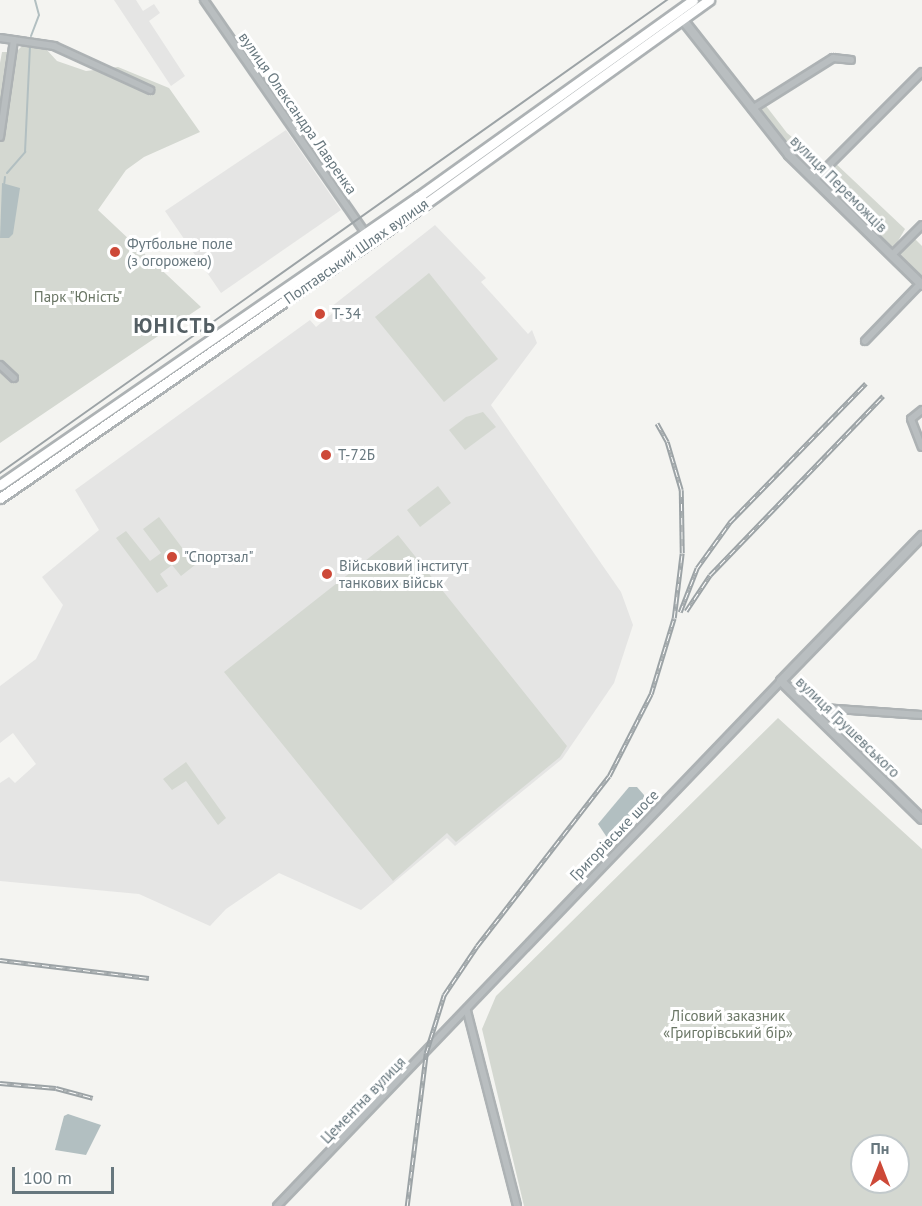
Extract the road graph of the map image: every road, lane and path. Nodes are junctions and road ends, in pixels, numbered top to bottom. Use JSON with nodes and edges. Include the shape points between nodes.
{"nodes":[{"id":1,"x":204,"y":0,"type":"edge"},
{"id":2,"x":693,"y":0,"type":"edge"},
{"id":3,"x":709,"y":0,"type":"edge"},
{"id":4,"x":679,"y":16,"type":"junction"},
{"id":5,"x":0,"y":38,"type":"edge"},
{"id":6,"x":14,"y":40,"type":"junction"},
{"id":7,"x":851,"y":60,"type":"dead end"},
{"id":8,"x":922,"y":72,"type":"edge"},
{"id":9,"x":150,"y":90,"type":"dead end"},
{"id":10,"x":752,"y":109,"type":"junction"},
{"id":11,"x":0,"y":137,"type":"edge"},
{"id":12,"x":814,"y":180,"type":"junction"},
{"id":13,"x":922,"y":225,"type":"edge"},
{"id":14,"x":368,"y":237,"type":"junction"},
{"id":15,"x":892,"y":255,"type":"junction"},
{"id":16,"x":921,"y":284,"type":"edge"},
{"id":17,"x":865,"y":341,"type":"dead end"},
{"id":18,"x":0,"y":366,"type":"edge"},
{"id":19,"x":14,"y":378,"type":"dead end"},
{"id":20,"x":922,"y":410,"type":"edge"},
{"id":21,"x":922,"y":447,"type":"edge"},
{"id":22,"x":0,"y":485,"type":"edge"},
{"id":23,"x":0,"y":498,"type":"edge"},
{"id":24,"x":922,"y":536,"type":"edge"},
{"id":25,"x":781,"y":681,"type":"junction"},
{"id":26,"x":808,"y":707,"type":"junction"},
{"id":27,"x":922,"y":715,"type":"edge"},
{"id":28,"x":922,"y":819,"type":"edge"},
{"id":29,"x":467,"y":1011,"type":"junction"},
{"id":30,"x":277,"y":1206,"type":"edge"},
{"id":31,"x":517,"y":1206,"type":"edge"}],
"edges":[{"from":1,"to":14,"type":"street","name":"вулиця Олександра Лавренка"},
{"from":2,"to":4,"type":"main road","name":"Полтавський Шлях вулиця"},
{"from":3,"to":4,"type":"main road","name":"Полтавський Шлях вулиця"},
{"from":4,"to":10,"type":"street","name":"вулиця Переможців"},
{"from":4,"to":14,"type":"main road","name":"Полтавський Шлях вулиця"},
{"from":5,"to":6,"type":"street"},
{"from":6,"to":9,"type":"street","via":[[54,46]]},
{"from":6,"to":11,"type":"street"},
{"from":7,"to":10,"type":"street","via":[[833,58]]},
{"from":8,"to":12,"type":"street"},
{"from":10,"to":12,"type":"street","name":"вулиця Переможців"},
{"from":12,"to":15,"type":"street","name":"вулиця Переможців"},
{"from":13,"to":15,"type":"street"},
{"from":14,"to":22,"type":"main road","name":"Полтавський Шлях вулиця"},
{"from":14,"to":23,"type":"main road","name":"Полтавський Шлях вулиця"},
{"from":15,"to":16,"type":"street","name":"вулиця Переможців"},
{"from":16,"to":17,"type":"street"},
{"from":18,"to":19,"type":"street"},
{"from":20,"to":21,"type":"street","via":[[911,422]]},
{"from":24,"to":25,"type":"street","name":"Григорівське шосе"},
{"from":25,"to":26,"type":"street","name":"вулиця Грушевського"},
{"from":25,"to":29,"type":"street","name":"Григорівське шосе"},
{"from":26,"to":27,"type":"street"},
{"from":26,"to":28,"type":"street","name":"вулиця Грушевського"},
{"from":29,"to":30,"type":"street","name":"Цементна вулиця"},
{"from":29,"to":31,"type":"street"}]}
